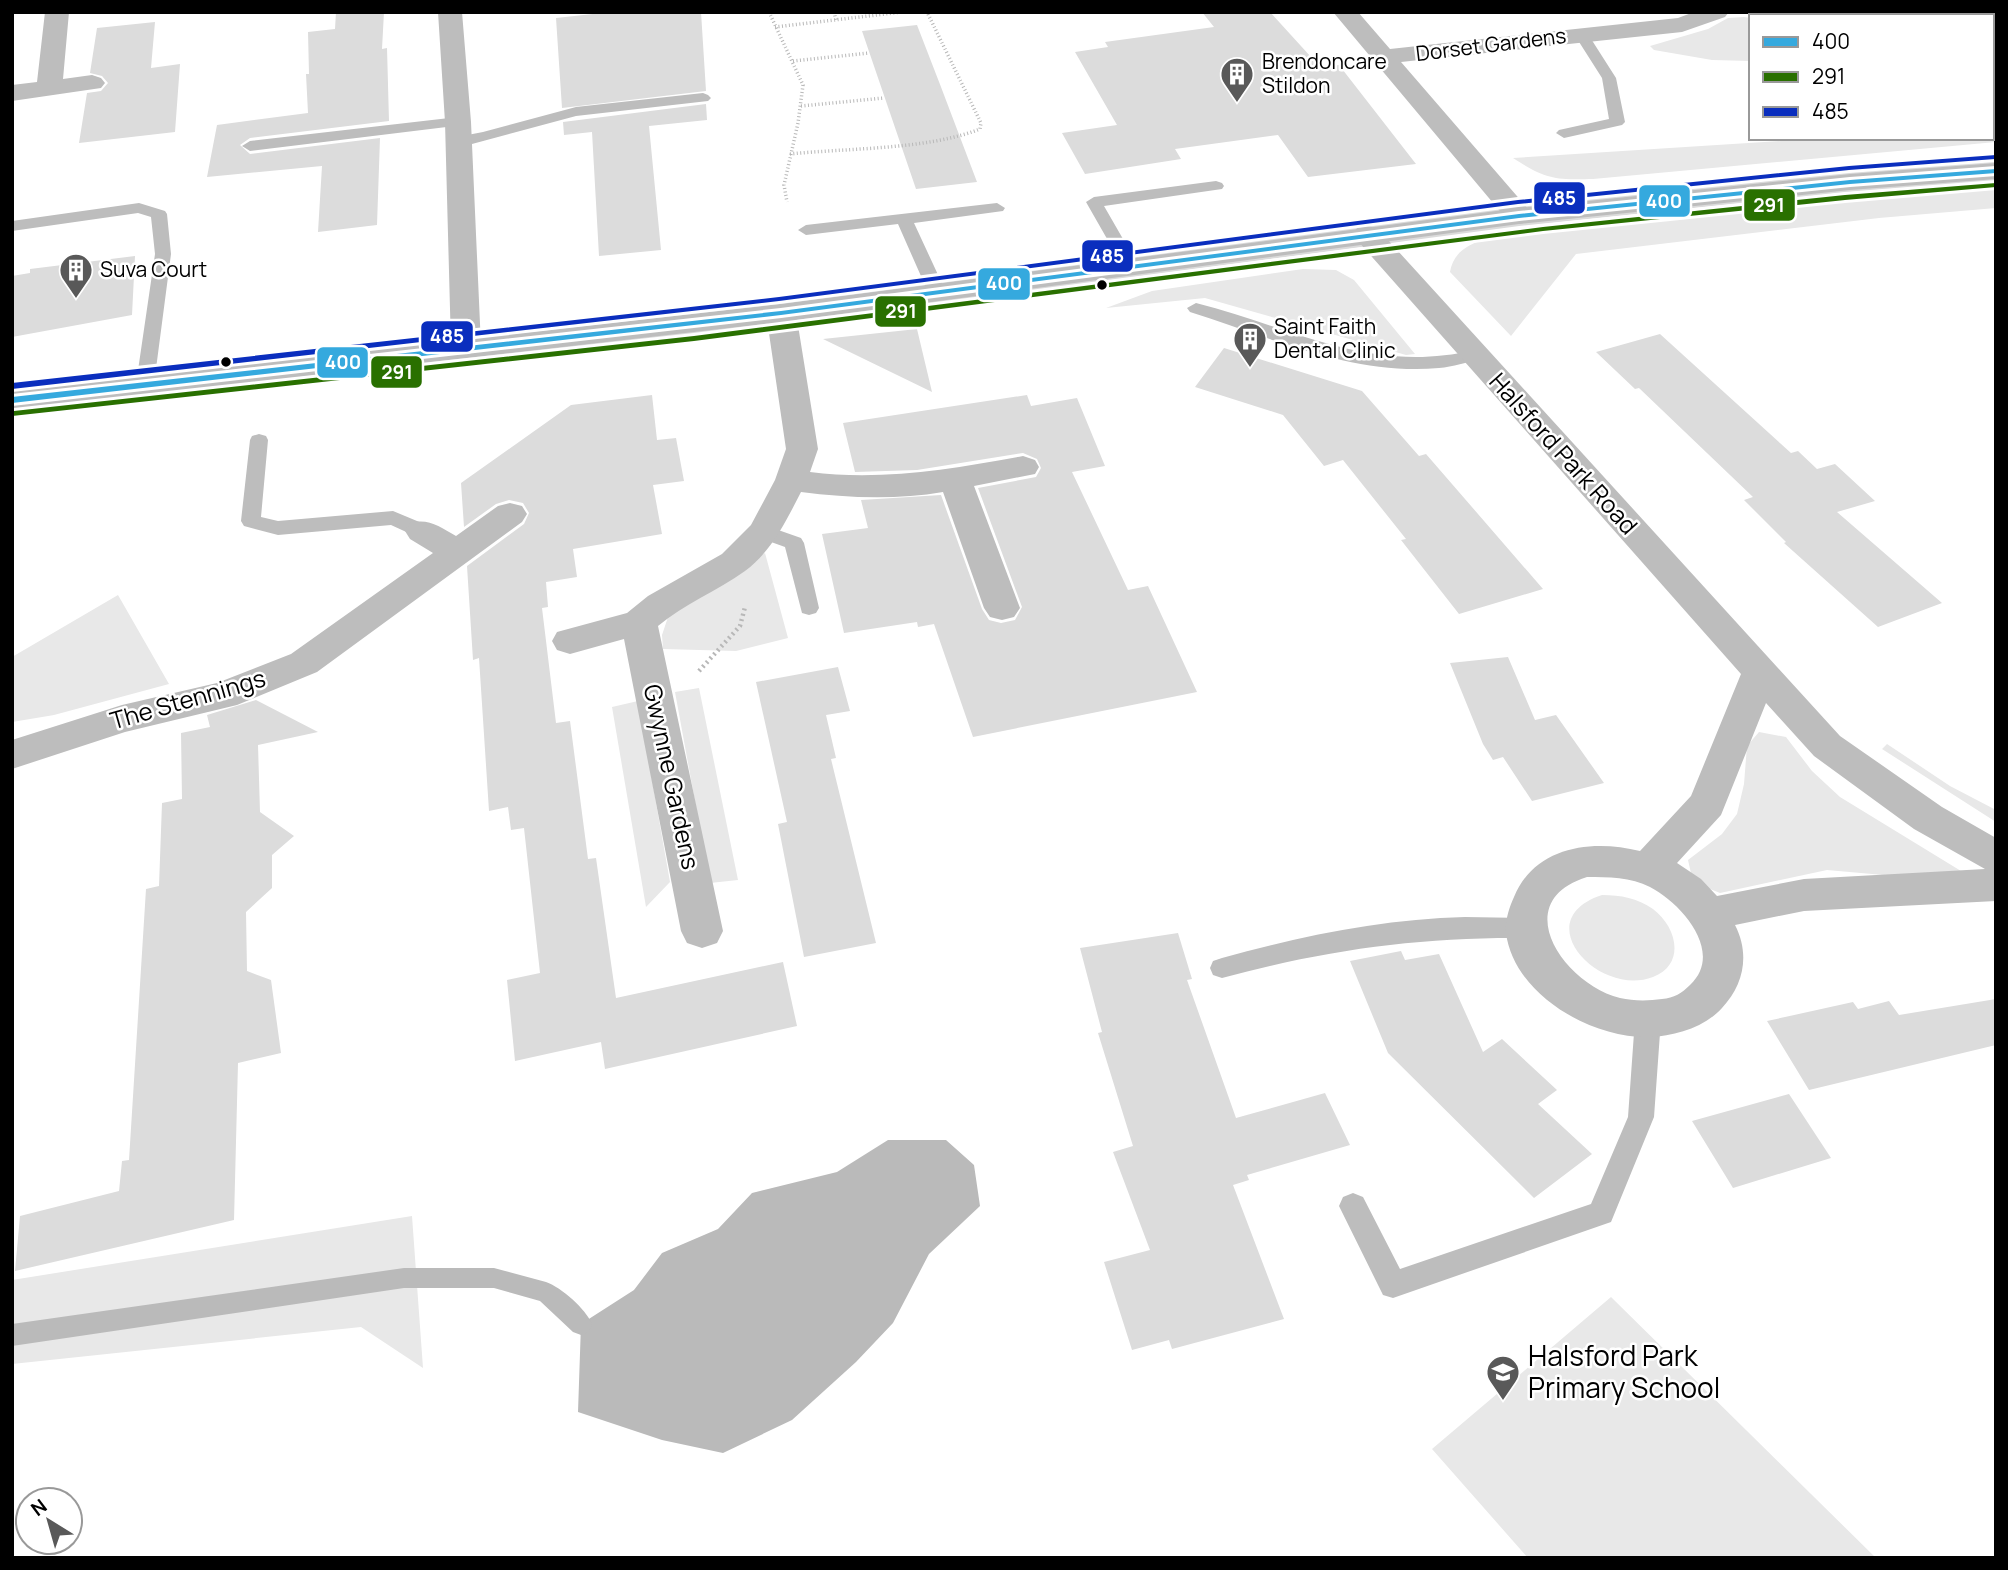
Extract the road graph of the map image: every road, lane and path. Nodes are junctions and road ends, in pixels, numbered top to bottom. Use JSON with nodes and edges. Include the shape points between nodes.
{"nodes":[{"id":1,"x":57,"y":12,"type":"edge"},
{"id":2,"x":450,"y":12,"type":"edge"},
{"id":3,"x":769,"y":12,"type":"edge"},
{"id":4,"x":834,"y":12,"type":"edge"},
{"id":5,"x":902,"y":12,"type":"edge"},
{"id":6,"x":927,"y":12,"type":"edge"},
{"id":7,"x":1345,"y":12,"type":"edge"},
{"id":8,"x":1717,"y":12,"type":"edge"},
{"id":9,"x":836,"y":20,"type":"junction"},
{"id":10,"x":1586,"y":26,"type":"edge"},
{"id":11,"x":775,"y":27,"type":"junction"},
{"id":12,"x":869,"y":53,"type":"dead end"},
{"id":13,"x":1384,"y":57,"type":"junction"},
{"id":14,"x":793,"y":61,"type":"junction"},
{"id":15,"x":92,"y":83,"type":"dead end"},
{"id":16,"x":49,"y":89,"type":"junction"},
{"id":17,"x":12,"y":93,"type":"edge"},
{"id":18,"x":703,"y":98,"type":"dead end"},
{"id":19,"x":884,"y":98,"type":"dead end"},
{"id":20,"x":801,"y":106,"type":"junction"},
{"id":21,"x":458,"y":131,"type":"junction"},
{"id":22,"x":1564,"y":133,"type":"dead end"},
{"id":23,"x":250,"y":146,"type":"dead end"},
{"id":24,"x":790,"y":154,"type":"junction"},
{"id":25,"x":1996,"y":171,"type":"edge"},
{"id":26,"x":1216,"y":186,"type":"dead end"},
{"id":27,"x":997,"y":208,"type":"dead end"},
{"id":28,"x":1520,"y":216,"type":"junction"},
{"id":29,"x":904,"y":219,"type":"junction"},
{"id":30,"x":12,"y":226,"type":"edge"},
{"id":31,"x":806,"y":230,"type":"joint"},
{"id":32,"x":1367,"y":234,"type":"junction"},
{"id":33,"x":1130,"y":265,"type":"junction"},
{"id":34,"x":937,"y":292,"type":"junction"},
{"id":35,"x":1196,"y":307,"type":"dead end"},
{"id":36,"x":781,"y":313,"type":"junction"},
{"id":37,"x":466,"y":346,"type":"junction"},
{"id":38,"x":1474,"y":355,"type":"junction"},
{"id":39,"x":145,"y":384,"type":"junction"},
{"id":40,"x":12,"y":400,"type":"edge"},
{"id":41,"x":259,"y":440,"type":"dead end"},
{"id":42,"x":1023,"y":467,"type":"dead end"},
{"id":43,"x":955,"y":479,"type":"junction"},
{"id":44,"x":792,"y":480,"type":"junction"},
{"id":45,"x":510,"y":514,"type":"dead end"},
{"id":46,"x":422,"y":531,"type":"joint"},
{"id":47,"x":764,"y":532,"type":"junction"},
{"id":48,"x":457,"y":552,"type":"junction"},
{"id":49,"x":809,"y":608,"type":"dead end"},
{"id":50,"x":1002,"y":608,"type":"dead end"},
{"id":51,"x":639,"y":622,"type":"junction"},
{"id":52,"x":570,"y":641,"type":"dead end"},
{"id":53,"x":1760,"y":673,"type":"junction"},
{"id":54,"x":12,"y":755,"type":"edge"},
{"id":55,"x":1996,"y":857,"type":"edge"},
{"id":56,"x":1648,"y":869,"type":"junction"},
{"id":57,"x":1996,"y":885,"type":"edge"},
{"id":58,"x":1709,"y":914,"type":"junction"},
{"id":59,"x":1525,"y":928,"type":"junction"},
{"id":60,"x":702,"y":931,"type":"dead end"},
{"id":61,"x":1222,"y":968,"type":"dead end"},
{"id":62,"x":1648,"y":1019,"type":"junction"},
{"id":63,"x":1353,"y":1206,"type":"dead end"}],
"edges":[{"from":1,"to":16,"type":"main road"},
{"from":2,"to":21,"type":"main road"},
{"from":3,"to":11,"type":"path"},
{"from":4,"to":9,"type":"path"},
{"from":5,"to":9,"type":"path"},
{"from":6,"to":24,"type":"path","via":[[980,129],[942,138]]},
{"from":7,"to":13,"type":"main road"},
{"from":8,"to":10,"type":"main road","name":"Dorset Gardens","via":[[1682,25]]},
{"from":9,"to":11,"type":"path"},
{"from":10,"to":13,"type":"main road","name":"Dorset Gardens"},
{"from":10,"to":22,"type":"lane","via":[[1609,78],[1617,122]]},
{"from":11,"to":14,"type":"path"},
{"from":12,"to":14,"type":"path"},
{"from":13,"to":28,"type":"main road"},
{"from":14,"to":20,"type":"path","via":[[803,85]]},
{"from":15,"to":16,"type":"main road"},
{"from":16,"to":17,"type":"main road"},
{"from":18,"to":21,"type":"lane","via":[[593,108],[487,138]]},
{"from":19,"to":20,"type":"path"},
{"from":20,"to":24,"type":"path"},
{"from":21,"to":23,"type":"lane"},
{"from":21,"to":37,"type":"main road"},
{"from":24,"to":31,"type":"path","via":[[784,185],[789,212]]},
{"from":25,"to":28,"type":"main road"},
{"from":26,"to":33,"type":"lane","via":[[1094,202]]},
{"from":27,"to":29,"type":"lane"},
{"from":28,"to":32,"type":"main road"},
{"from":29,"to":31,"type":"lane"},
{"from":29,"to":34,"type":"lane"},
{"from":30,"to":39,"type":"lane","via":[[139,208],[159,214],[163,254]]},
{"from":32,"to":33,"type":"main road"},
{"from":32,"to":38,"type":"main road","name":"Halsford Park Road"},
{"from":33,"to":34,"type":"main road"},
{"from":34,"to":36,"type":"main road"},
{"from":35,"to":38,"type":"lane","via":[[1356,358],[1438,363]]},
{"from":36,"to":37,"type":"main road"},
{"from":36,"to":44,"type":"main road","via":[[802,449]]},
{"from":37,"to":39,"type":"main road"},
{"from":38,"to":53,"type":"main road","name":"Halsford Park Road"},
{"from":39,"to":40,"type":"main road"},
{"from":41,"to":46,"type":"lane","via":[[251,521],[278,528],[393,518]]},
{"from":42,"to":43,"type":"main road"},
{"from":43,"to":44,"type":"main road","via":[[837,486]]},
{"from":43,"to":50,"type":"main road"},
{"from":44,"to":47,"type":"main road"},
{"from":45,"to":48,"type":"main road","name":"The Stennings"},
{"from":46,"to":48,"type":"main road"},
{"from":47,"to":49,"type":"lane","via":[[794,543]]},
{"from":47,"to":51,"type":"main road","via":[[734,562],[660,604]]},
{"from":48,"to":54,"type":"main road","name":"The Stennings","via":[[304,663],[224,695],[122,719]]},
{"from":51,"to":52,"type":"main road"},
{"from":51,"to":60,"type":"main road","name":"Gwynne Gardens"},
{"from":53,"to":55,"type":"main road","name":"Halsford Park Road","via":[[1827,746],[1928,818]]},
{"from":53,"to":56,"type":"main road","via":[[1707,804]]},
{"from":56,"to":58,"type":"main road","via":[[1672,880]]},
{"from":56,"to":59,"type":"main road","via":[[1587,861],[1560,869],[1541,884],[1528,904]]},
{"from":57,"to":58,"type":"main road","via":[[1804,895]]},
{"from":58,"to":62,"type":"main road","via":[[1721,938],[1724,962],[1717,985],[1701,1003],[1677,1015]]},
{"from":59,"to":61,"type":"lane","via":[[1396,933]]},
{"from":59,"to":62,"type":"main road","via":[[1534,955],[1552,980],[1580,1001],[1614,1015]]},
{"from":62,"to":63,"type":"lane","via":[[1641,1117],[1601,1213],[1393,1285]]}]}
